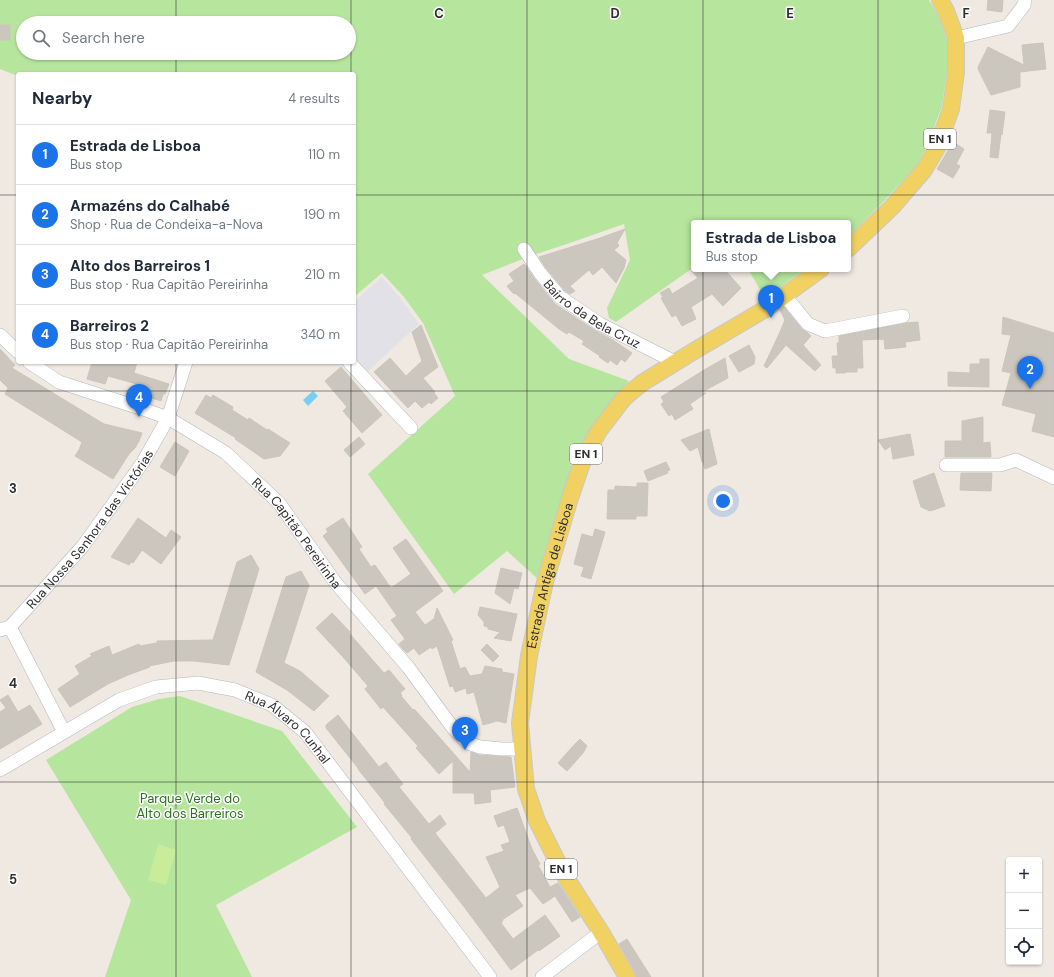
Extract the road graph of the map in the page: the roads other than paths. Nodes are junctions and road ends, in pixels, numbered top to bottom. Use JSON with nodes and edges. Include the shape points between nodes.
{"nodes":[{"id":1,"x":940,"y":0,"type":"edge"},
{"id":2,"x":1025,"y":0,"type":"edge"},
{"id":3,"x":956,"y":38,"type":"junction"},
{"id":4,"x":851,"y":246,"type":"edge"},
{"id":5,"x":524,"y":249,"type":"dead end"},
{"id":6,"x":817,"y":272,"type":"edge"},
{"id":7,"x":785,"y":296,"type":"junction"},
{"id":8,"x":903,"y":316,"type":"dead end"},
{"id":9,"x":0,"y":335,"type":"edge"},
{"id":10,"x":16,"y":350,"type":"edge"},
{"id":11,"x":675,"y":362,"type":"junction"},
{"id":12,"x":32,"y":364,"type":"edge"},
{"id":13,"x":185,"y":364,"type":"edge"},
{"id":14,"x":351,"y":364,"type":"edge"},
{"id":15,"x":168,"y":418,"type":"junction"},
{"id":16,"x":411,"y":428,"type":"dead end"},
{"id":17,"x":946,"y":466,"type":"dead end"},
{"id":18,"x":1054,"y":478,"type":"edge"},
{"id":19,"x":5,"y":628,"type":"edge"},
{"id":20,"x":64,"y":732,"type":"junction"},
{"id":21,"x":522,"y":749,"type":"junction"},
{"id":22,"x":0,"y":770,"type":"edge"},
{"id":23,"x":601,"y":932,"type":"junction"},
{"id":24,"x":490,"y":977,"type":"edge"},
{"id":25,"x":542,"y":977,"type":"edge"},
{"id":26,"x":627,"y":977,"type":"edge"}],
"edges":[{"from":1,"to":3,"type":"main road","number":"EN 1"},
{"from":2,"to":3,"type":"street","via":[[1008,26]]},
{"from":3,"to":4,"type":"main road","number":"EN 1","via":[[956,72],[951,109],[936,148],[920,175],[892,207]]},
{"from":5,"to":11,"type":"street","name":"Bairro da Bela Cruz","via":[[560,297],[600,324]]},
{"from":6,"to":7,"type":"main road","name":"Estrada Antiga de Lisboa","number":"EN 1"},
{"from":7,"to":8,"type":"street","via":[[808,324],[825,331]]},
{"from":7,"to":11,"type":"main road","name":"Estrada Antiga de Lisboa","number":"EN 1"},
{"from":9,"to":10,"type":"street"},
{"from":11,"to":21,"type":"main road","name":"Estrada Antiga de Lisboa","number":"EN 1","via":[[624,398],[598,432],[582,463],[551,559],[531,642],[520,723]]},
{"from":12,"to":15,"type":"street","name":"Rua Capitão Pereirinha","via":[[59,382]]},
{"from":13,"to":15,"type":"street","name":"Rua Nossa Senhora das Victórias"},
{"from":14,"to":16,"type":"street"},
{"from":15,"to":19,"type":"street","name":"Rua Nossa Senhora das Victórias","via":[[143,462],[83,546]]},
{"from":15,"to":21,"type":"street","name":"Rua Capitão Pereirinha","via":[[226,453],[279,503],[334,582],[468,743],[480,747]]},
{"from":17,"to":18,"type":"street","via":[[1000,465],[1016,460]]},
{"from":19,"to":20,"type":"street"},
{"from":20,"to":22,"type":"street","name":"Rua Álvaro Cunhal"},
{"from":20,"to":24,"type":"street","name":"Rua Álvaro Cunhal","via":[[119,700],[156,686],[198,683],[235,690],[272,705],[305,732]]},
{"from":21,"to":23,"type":"main road","name":"Estrada Antiga de Lisboa","number":"EN 1","via":[[526,789],[537,821],[563,874]]},
{"from":23,"to":25,"type":"street"},
{"from":23,"to":26,"type":"main road","name":"Estrada Antiga de Lisboa","number":"EN 1"}]}
